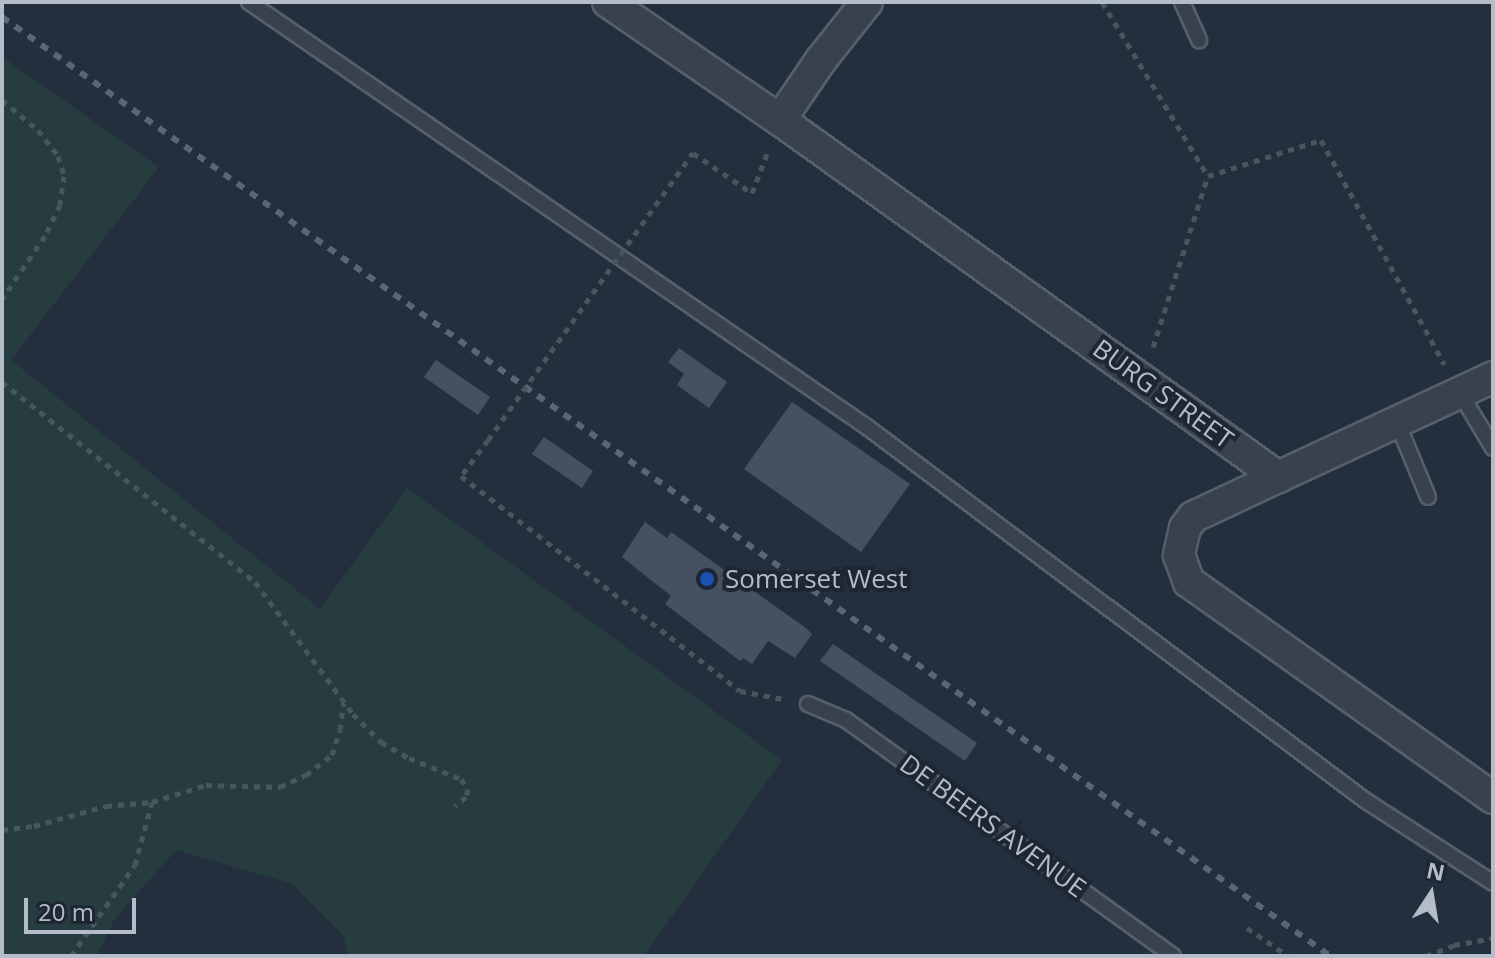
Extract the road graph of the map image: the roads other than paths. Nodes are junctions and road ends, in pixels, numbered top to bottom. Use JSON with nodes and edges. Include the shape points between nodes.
{"nodes":[{"id":1,"x":249,"y":2,"type":"edge"},
{"id":2,"x":608,"y":2,"type":"edge"},
{"id":3,"x":867,"y":2,"type":"edge"},
{"id":4,"x":1182,"y":2,"type":"edge"},
{"id":5,"x":1199,"y":40,"type":"dead end"},
{"id":6,"x":780,"y":120,"type":"junction"},
{"id":7,"x":1493,"y":377,"type":"edge"},
{"id":8,"x":1460,"y":393,"type":"junction"},
{"id":9,"x":1397,"y":422,"type":"junction"},
{"id":10,"x":1493,"y":448,"type":"edge"},
{"id":11,"x":1278,"y":477,"type":"junction"},
{"id":12,"x":1428,"y":497,"type":"dead end"},
{"id":13,"x":808,"y":704,"type":"road end"},
{"id":14,"x":1493,"y":798,"type":"edge"},
{"id":15,"x":1493,"y":883,"type":"edge"},
{"id":16,"x":1173,"y":956,"type":"edge"}],
"edges":[{"from":1,"to":15,"type":"lane","via":[[867,427],[1366,801]]},
{"from":2,"to":6,"type":"street","name":"BURG STREET"},
{"from":3,"to":6,"type":"street"},
{"from":4,"to":5,"type":"lane"},
{"from":6,"to":11,"type":"street","name":"BURG STREET"},
{"from":7,"to":8,"type":"street"},
{"from":8,"to":9,"type":"street"},
{"from":8,"to":10,"type":"lane"},
{"from":9,"to":11,"type":"street"},
{"from":9,"to":12,"type":"lane"},
{"from":11,"to":14,"type":"street","via":[[1193,517],[1179,555],[1189,582]]},
{"from":13,"to":16,"type":"lane","name":"DE BEERS AVENUE","via":[[846,720]]}]}
